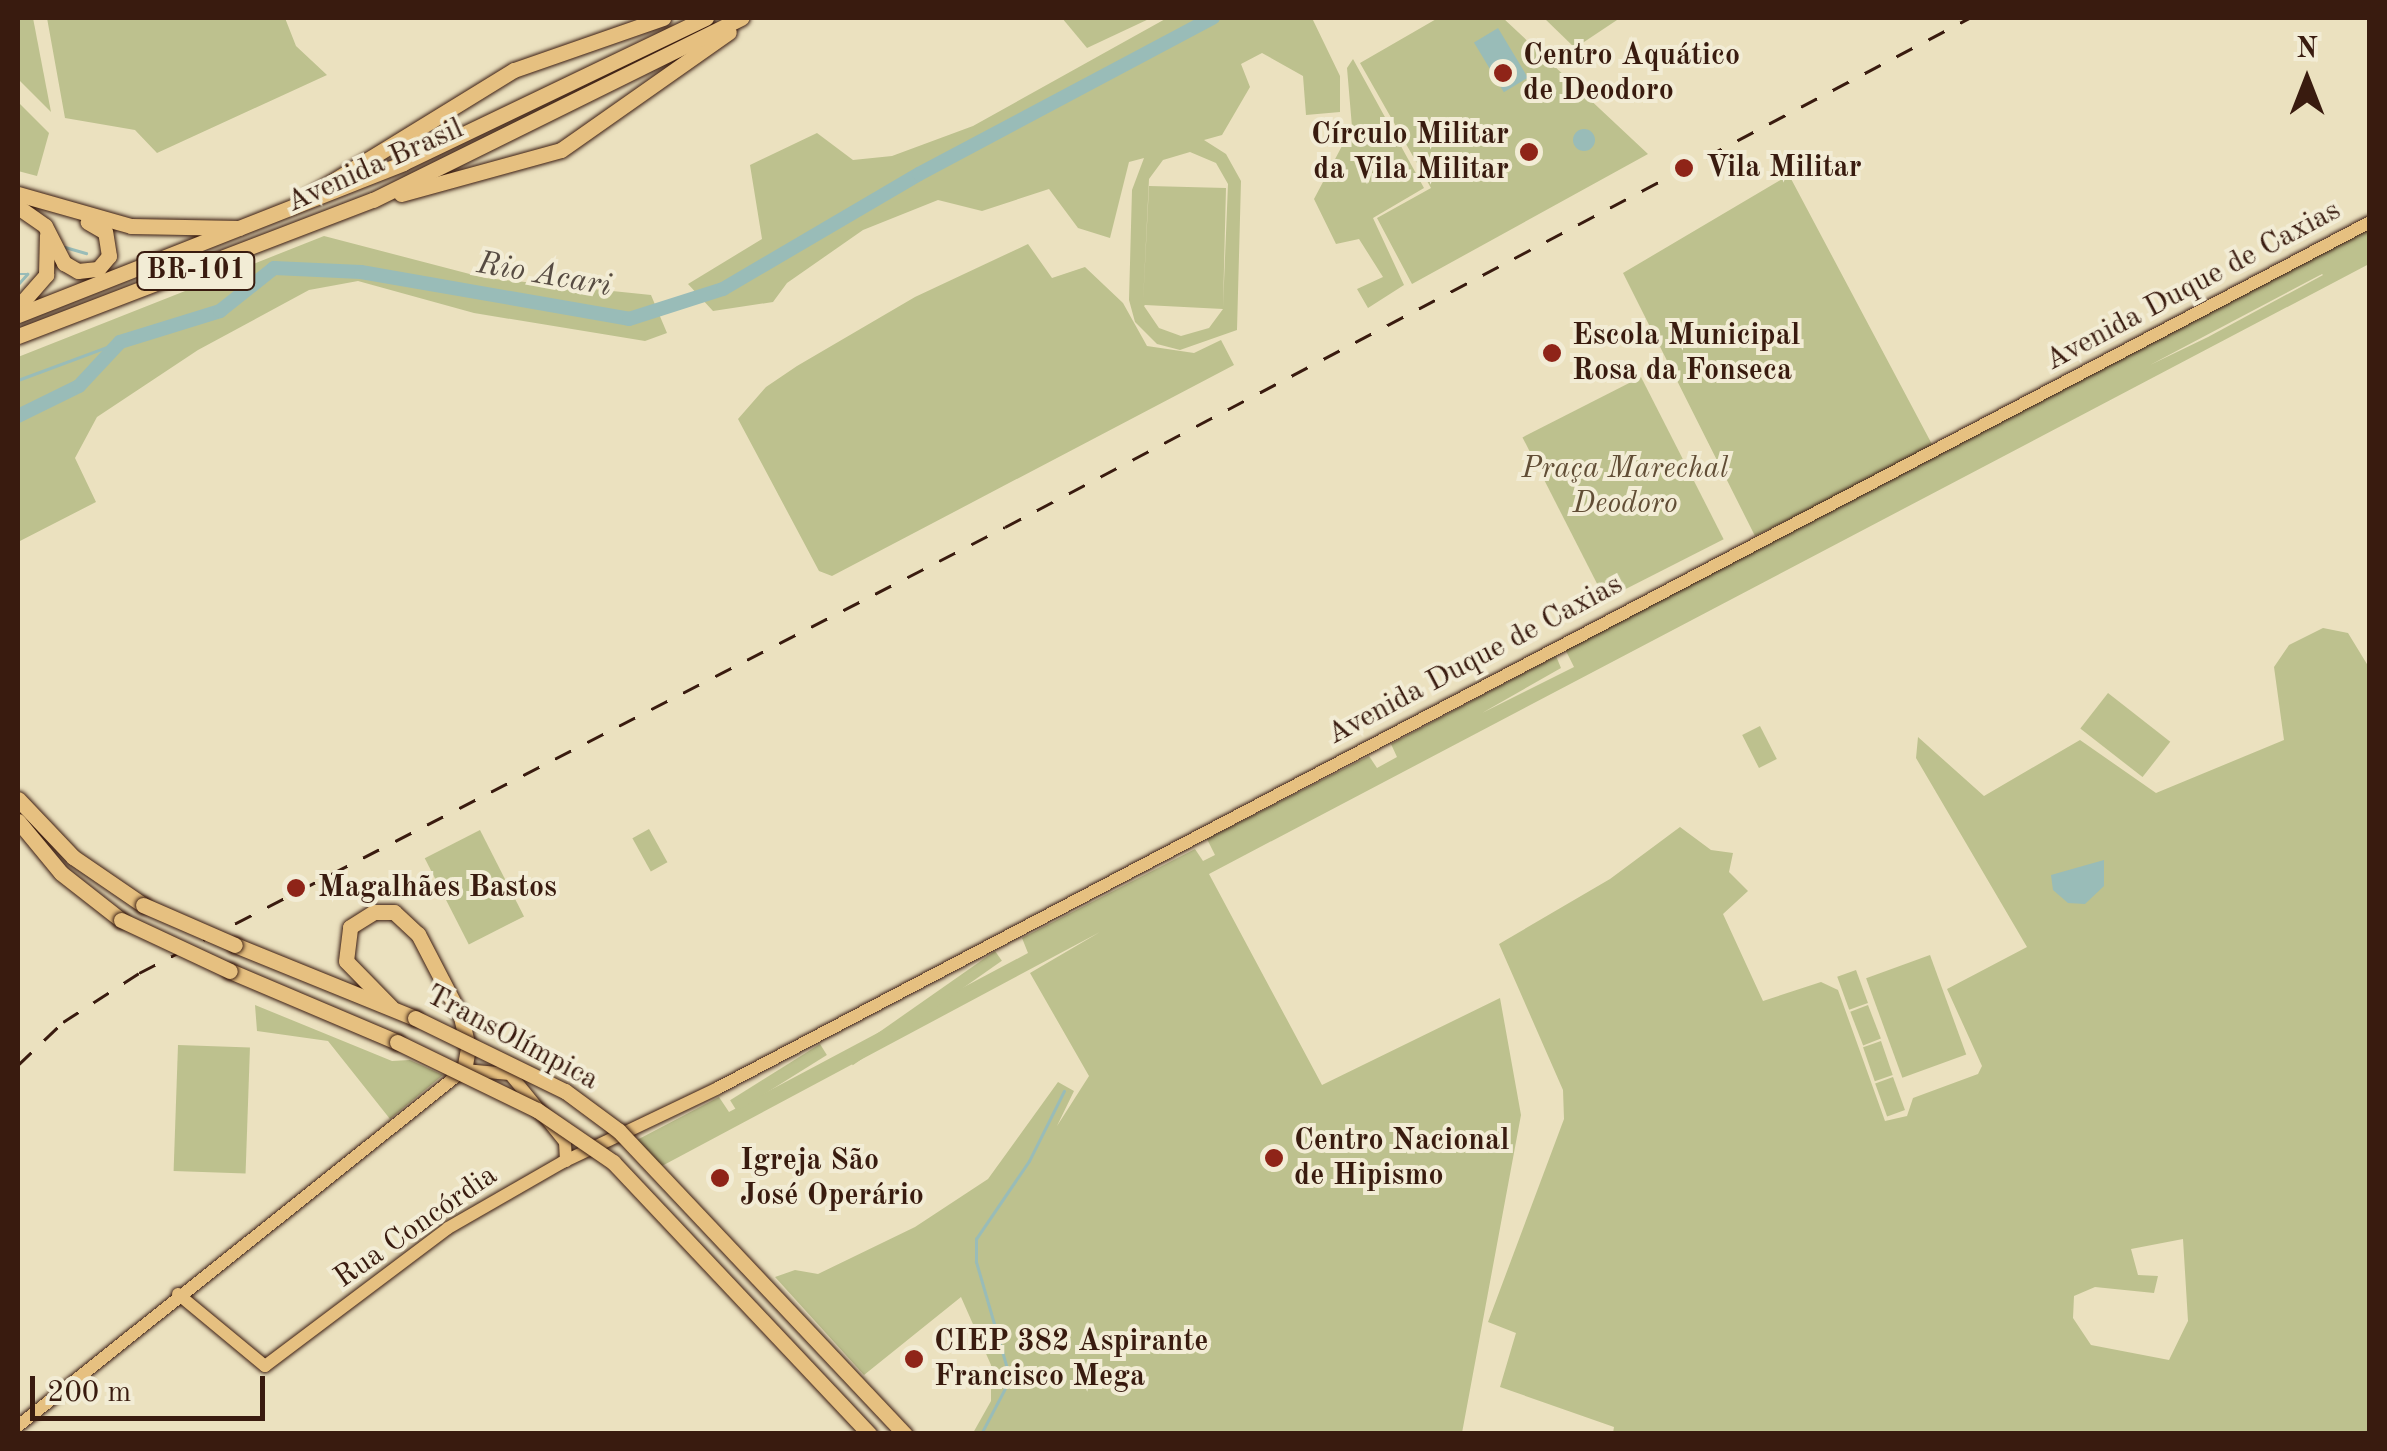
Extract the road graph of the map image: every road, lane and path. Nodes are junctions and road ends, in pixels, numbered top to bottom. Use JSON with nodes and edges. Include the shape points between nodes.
{"nodes":[{"id":1,"x":663,"y":18,"type":"edge"},
{"id":2,"x":706,"y":18,"type":"edge"},
{"id":3,"x":744,"y":18,"type":"edge"},
{"id":4,"x":18,"y":194,"type":"edge"},
{"id":5,"x":373,"y":200,"type":"junction"},
{"id":6,"x":18,"y":207,"type":"edge"},
{"id":7,"x":62,"y":209,"type":"junction"},
{"id":8,"x":285,"y":214,"type":"junction"},
{"id":9,"x":2370,"y":222,"type":"edge"},
{"id":10,"x":45,"y":226,"type":"junction"},
{"id":11,"x":252,"y":228,"type":"junction"},
{"id":12,"x":18,"y":307,"type":"edge"},
{"id":13,"x":18,"y":315,"type":"edge"},
{"id":14,"x":18,"y":336,"type":"edge"},
{"id":15,"x":18,"y":799,"type":"edge"},
{"id":16,"x":18,"y":821,"type":"edge"},
{"id":17,"x":391,"y":1007,"type":"junction"},
{"id":18,"x":464,"y":1070,"type":"junction"},
{"id":19,"x":556,"y":1132,"type":"junction"},
{"id":20,"x":604,"y":1143,"type":"junction"},
{"id":21,"x":566,"y":1161,"type":"junction"},
{"id":22,"x":178,"y":1294,"type":"junction"},
{"id":23,"x":18,"y":1426,"type":"edge"},
{"id":24,"x":870,"y":1434,"type":"edge"},
{"id":25,"x":904,"y":1434,"type":"edge"}],
"edges":[{"from":1,"to":8,"type":"highway","via":[[514,70]]},
{"from":2,"to":8,"type":"highway","name":"Avenida Brasil","number":"BR-101"},
{"from":3,"to":5,"type":"highway","name":"Avenida Brasil","number":"BR-101"},
{"from":3,"to":5,"type":"highway","via":[[561,150]]},
{"from":4,"to":7,"type":"highway"},
{"from":5,"to":14,"type":"highway","name":"Avenida Brasil","number":"BR-101"},
{"from":6,"to":10,"type":"highway"},
{"from":7,"to":10,"type":"highway","via":[[105,232],[105,263],[89,272],[70,269]]},
{"from":7,"to":11,"type":"highway","via":[[156,229]]},
{"from":8,"to":11,"type":"highway","name":"Avenida Brasil","number":"BR-101"},
{"from":9,"to":20,"type":"main road","name":"Avenida Duque de Caxias"},
{"from":10,"to":12,"type":"highway","via":[[46,275]]},
{"from":11,"to":13,"type":"highway","name":"Avenida Brasil","number":"BR-101"},
{"from":15,"to":17,"type":"highway","name":"TransOlímpica","bridge":true,"via":[[73,857],[144,905]]},
{"from":16,"to":24,"type":"highway","name":"TransOlímpica","bridge":true,"via":[[72,883],[121,920],[552,1118],[613,1162]]},
{"from":17,"to":18,"type":"highway","via":[[346,962],[350,927],[374,912],[394,912],[418,934],[464,1026]]},
{"from":17,"to":25,"type":"highway","name":"TransOlímpica","bridge":true,"via":[[565,1091],[619,1132]]},
{"from":18,"to":19,"type":"main road","via":[[510,1074]]},
{"from":18,"to":22,"type":"main road"},
{"from":19,"to":20,"type":"main road"},
{"from":19,"to":21,"type":"main road","via":[[565,1142]]},
{"from":20,"to":21,"type":"main road","name":"Rua Concórdia"},
{"from":21,"to":22,"type":"main road","name":"Rua Concórdia","via":[[459,1220],[264,1366]]},
{"from":22,"to":23,"type":"main road"}]}
